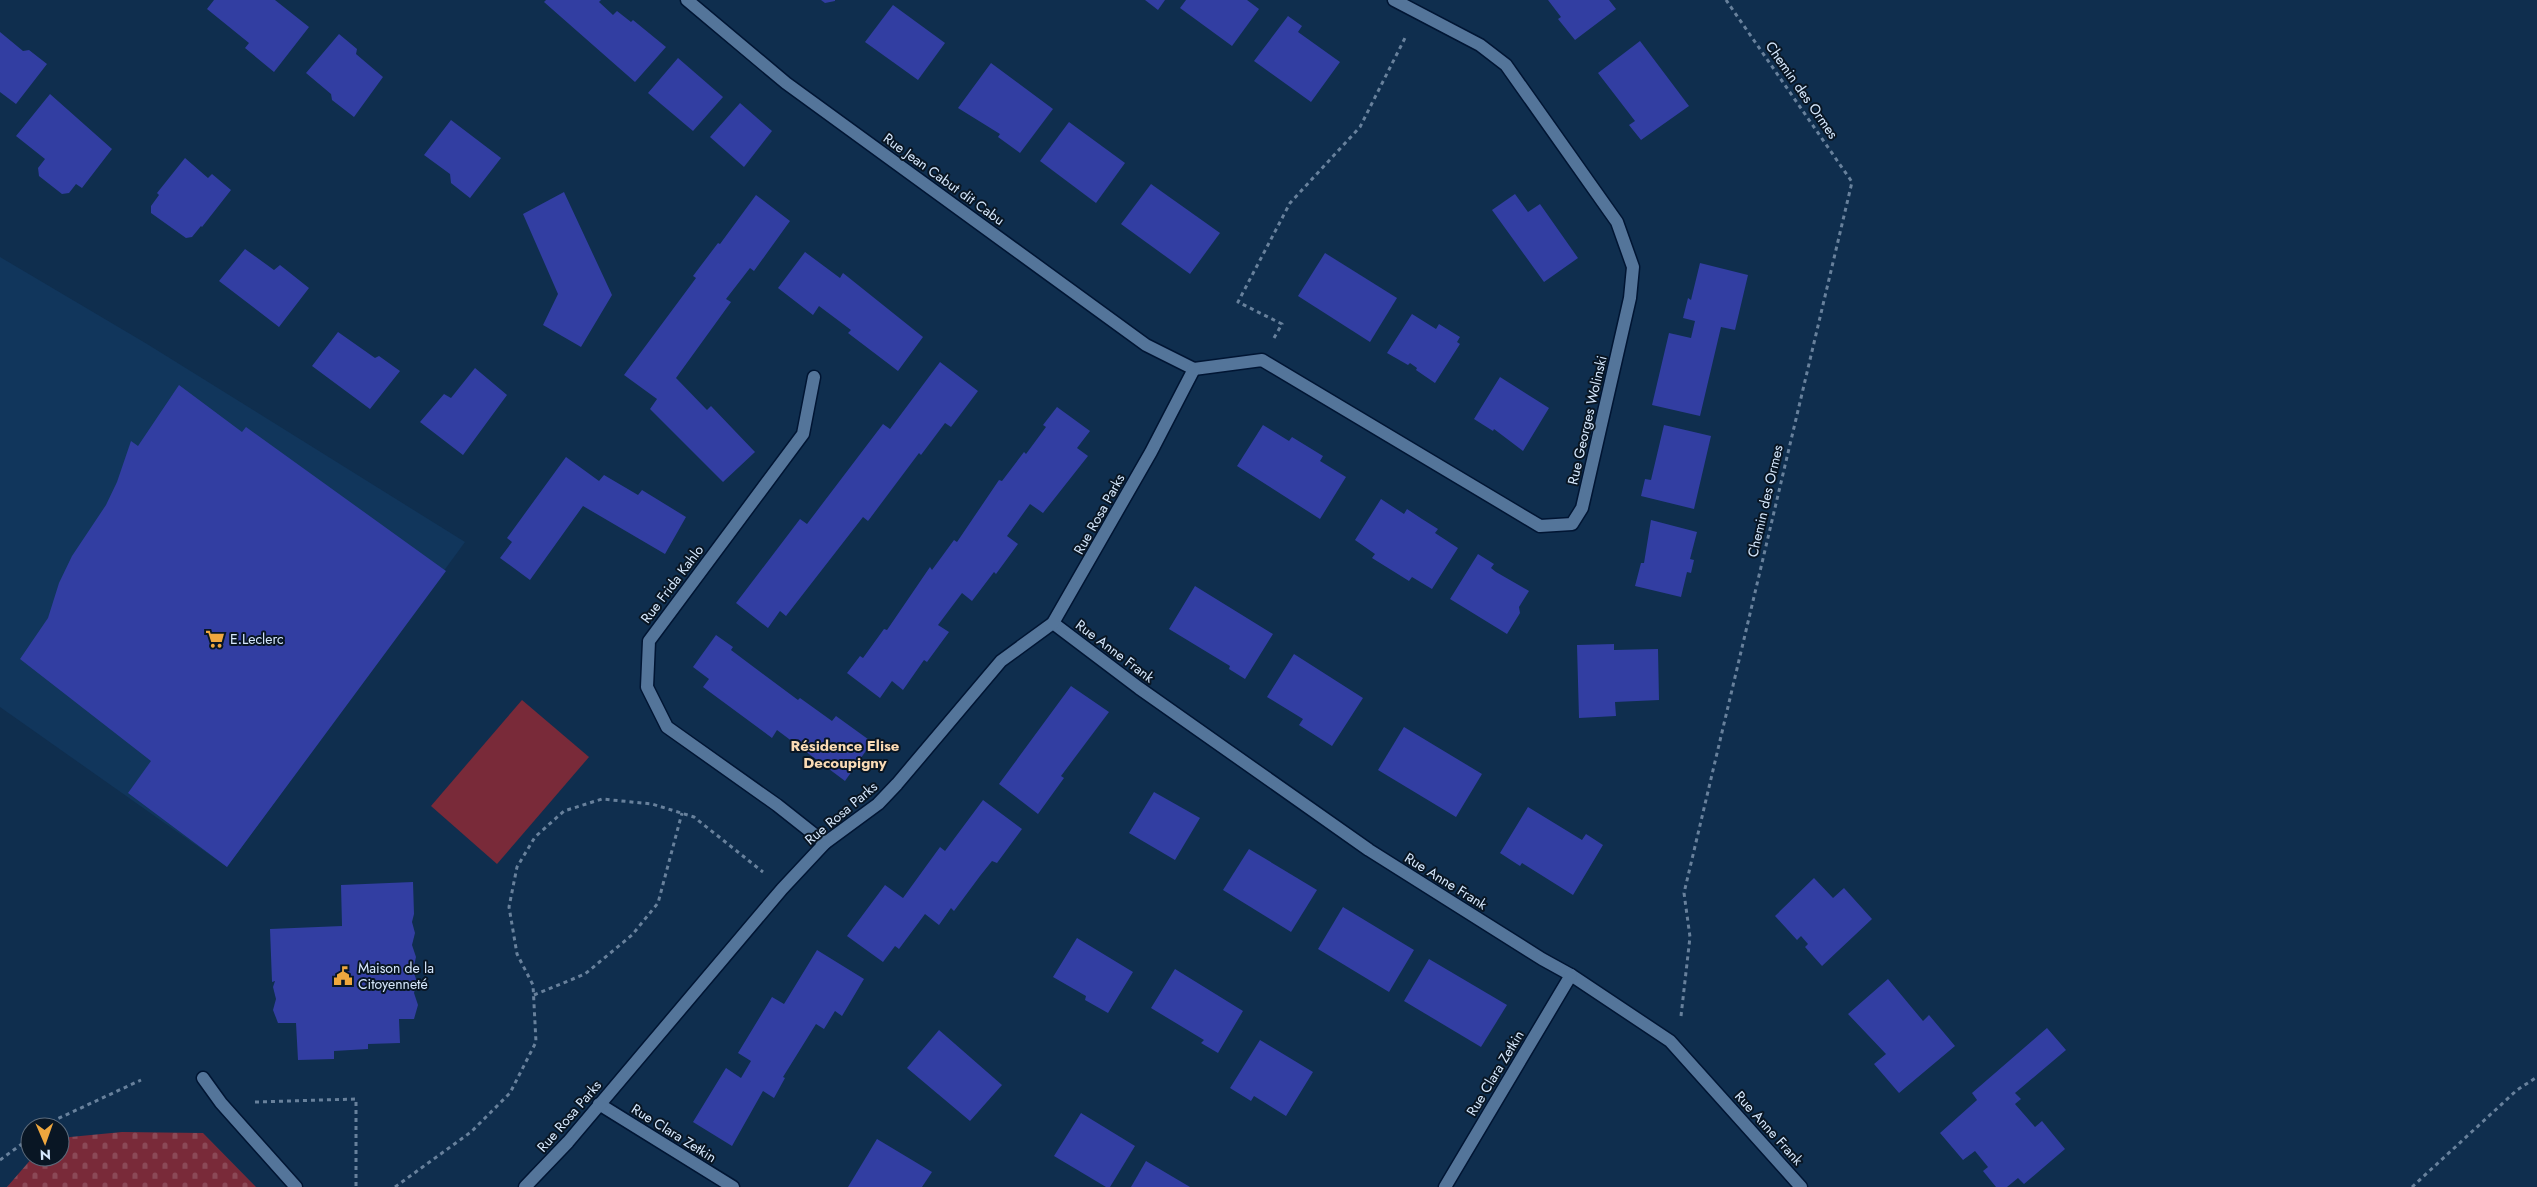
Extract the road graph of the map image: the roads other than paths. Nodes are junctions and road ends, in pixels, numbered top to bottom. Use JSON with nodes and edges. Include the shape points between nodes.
{"nodes":[{"id":1,"x":687,"y":0,"type":"edge"},
{"id":2,"x":1394,"y":0,"type":"edge"},
{"id":3,"x":1194,"y":369,"type":"junction"},
{"id":4,"x":814,"y":377,"type":"dead end"},
{"id":5,"x":1053,"y":623,"type":"junction"},
{"id":6,"x":825,"y":843,"type":"junction"},
{"id":7,"x":1571,"y":975,"type":"junction"},
{"id":8,"x":204,"y":1078,"type":"dead end"},
{"id":9,"x":599,"y":1104,"type":"junction"},
{"id":10,"x":296,"y":1187,"type":"edge"},
{"id":11,"x":525,"y":1187,"type":"edge"},
{"id":12,"x":734,"y":1187,"type":"edge"},
{"id":13,"x":1445,"y":1187,"type":"edge"},
{"id":14,"x":1801,"y":1187,"type":"edge"}],
"edges":[{"from":1,"to":3,"type":"street","name":"Rue Jean Cabut dit Cabu","via":[[794,89],[1146,345]]},
{"from":2,"to":3,"type":"street","name":"Rue Georges Wolinski","via":[[1480,45],[1506,65],[1618,222],[1633,267],[1630,298],[1582,508],[1572,524],[1540,526],[1262,360]]},
{"from":3,"to":5,"type":"street","name":"Rue Rosa Parks"},
{"from":4,"to":6,"type":"street","name":"Rue Frida Kahlo","via":[[803,434],[648,641],[647,687],[667,727]]},
{"from":5,"to":6,"type":"street","name":"Rue Rosa Parks","via":[[1001,661],[878,804]]},
{"from":5,"to":7,"type":"street","name":"Rue Anne Frank","via":[[1139,688],[1369,850]]},
{"from":6,"to":9,"type":"street","name":"Rue Rosa Parks"},
{"from":7,"to":13,"type":"street","name":"Rue Clara Zetkin"},
{"from":7,"to":14,"type":"street","name":"Rue Anne Frank","via":[[1670,1041]]},
{"from":8,"to":10,"type":"street","via":[[221,1103]]},
{"from":9,"to":11,"type":"street","name":"Rue Rosa Parks"},
{"from":9,"to":12,"type":"street","name":"Rue Clara Zetkin"}]}
